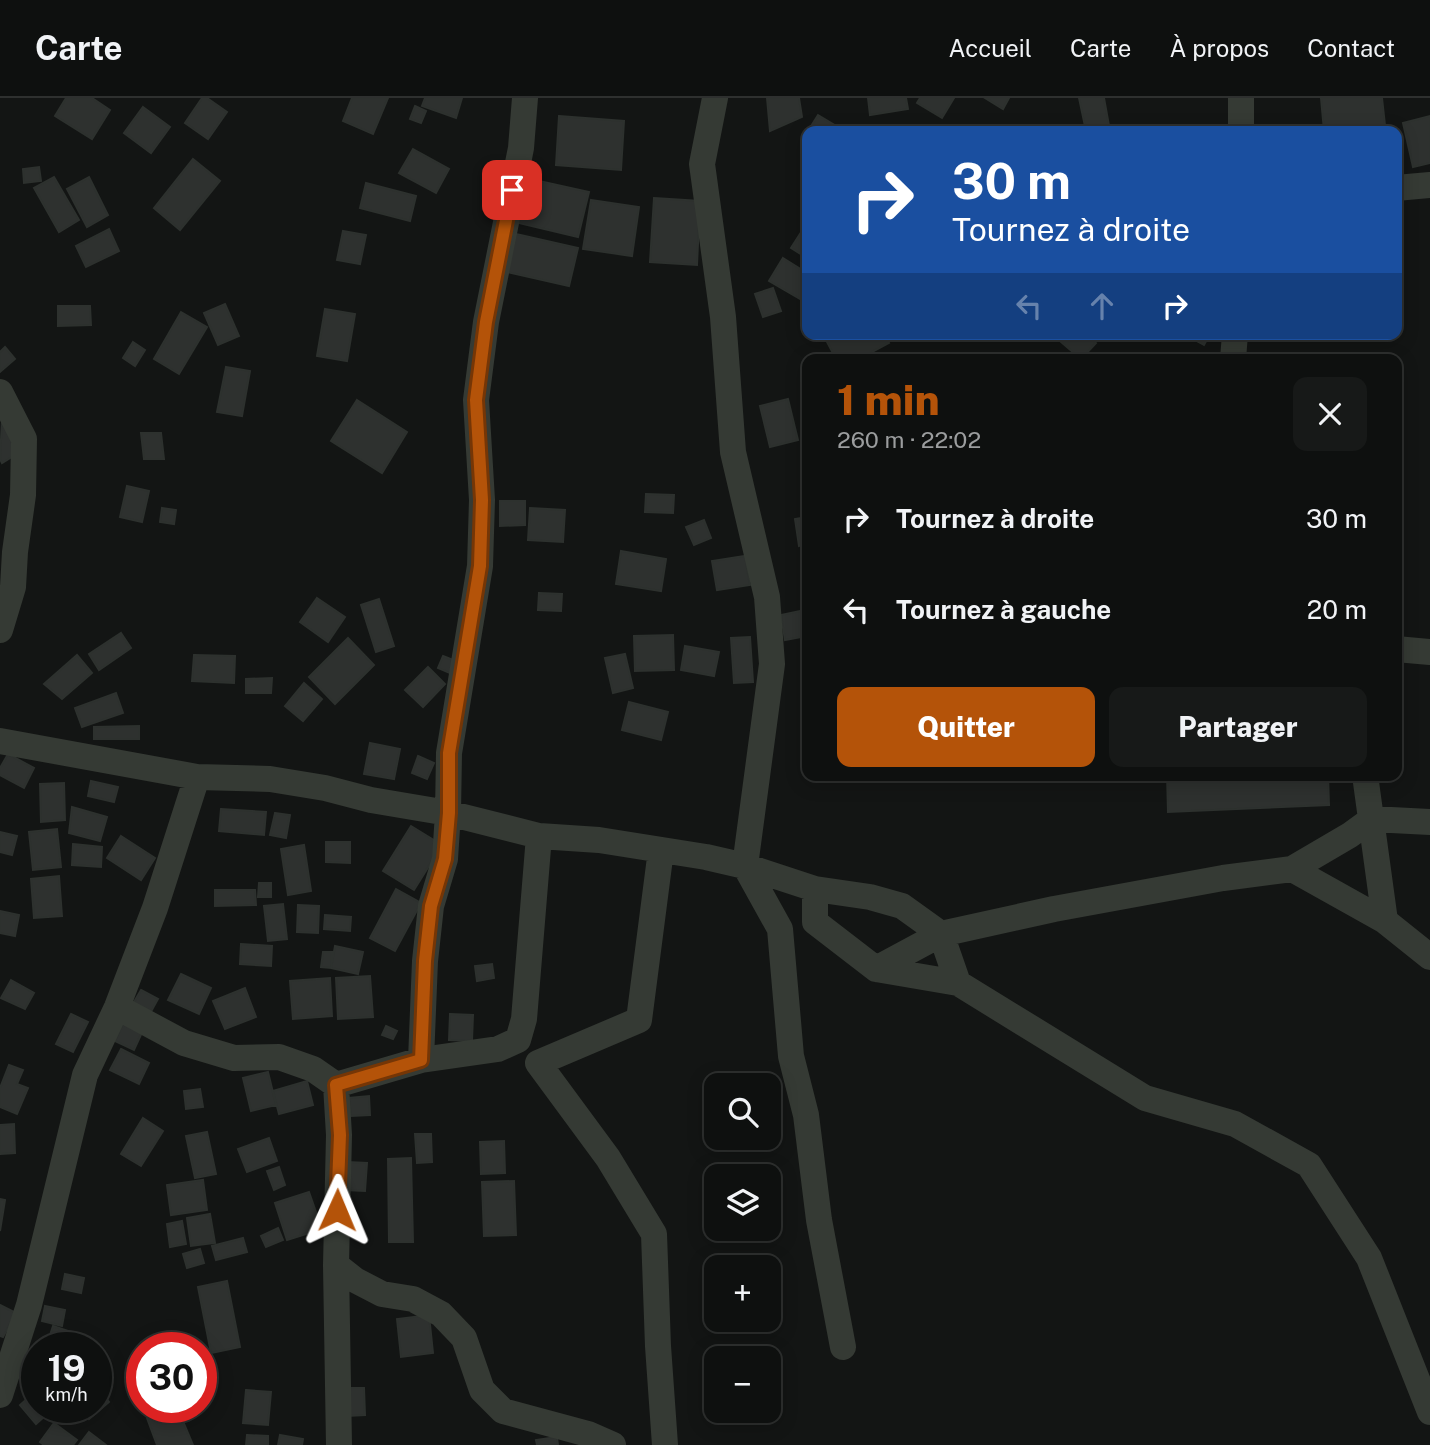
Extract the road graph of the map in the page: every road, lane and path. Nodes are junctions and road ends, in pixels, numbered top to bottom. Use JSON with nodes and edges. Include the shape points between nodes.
{"nodes":[{"id":1,"x":525,"y":98,"type":"edge"},
{"id":2,"x":715,"y":98,"type":"edge"},
{"id":3,"x":1241,"y":98,"type":"edge"},
{"id":4,"x":1241,"y":126,"type":"edge"},
{"id":5,"x":1430,"y":185,"type":"edge"},
{"id":6,"x":1402,"y":187,"type":"edge"},
{"id":7,"x":0,"y":392,"type":"edge"},
{"id":8,"x":0,"y":630,"type":"edge"},
{"id":9,"x":1402,"y":650,"type":"edge"},
{"id":10,"x":1430,"y":652,"type":"edge"},
{"id":11,"x":0,"y":741,"type":"edge"},
{"id":12,"x":197,"y":777,"type":"junction"},
{"id":13,"x":1366,"y":781,"type":"edge"},
{"id":14,"x":449,"y":813,"type":"junction"},
{"id":15,"x":1372,"y":819,"type":"junction"},
{"id":16,"x":1430,"y":822,"type":"edge"},
{"id":17,"x":539,"y":836,"type":"junction"},
{"id":18,"x":661,"y":850,"type":"junction"},
{"id":19,"x":746,"y":866,"type":"junction"},
{"id":20,"x":1292,"y":869,"type":"junction"},
{"id":21,"x":815,"y":889,"type":"junction"},
{"id":22,"x":1385,"y":921,"type":"junction"},
{"id":23,"x":941,"y":934,"type":"junction"},
{"id":24,"x":1430,"y":957,"type":"edge"},
{"id":25,"x":876,"y":969,"type":"junction"},
{"id":26,"x":958,"y":984,"type":"junction"},
{"id":27,"x":117,"y":1007,"type":"junction"},
{"id":28,"x":421,"y":1060,"type":"junction"},
{"id":29,"x":336,"y":1085,"type":"junction"},
{"id":30,"x":336,"y":1265,"type":"junction"},
{"id":31,"x":382,"y":1294,"type":"junction"},
{"id":32,"x":337,"y":1308,"type":"junction"},
{"id":33,"x":843,"y":1347,"type":"dead end"},
{"id":34,"x":0,"y":1395,"type":"edge"},
{"id":35,"x":1430,"y":1412,"type":"edge"},
{"id":36,"x":339,"y":1445,"type":"edge"},
{"id":37,"x":613,"y":1445,"type":"edge"},
{"id":38,"x":665,"y":1445,"type":"edge"}],
"edges":[{"from":1,"to":14,"type":"street","via":[[521,148],[486,322],[476,400],[482,500],[480,566],[449,753]]},
{"from":2,"to":19,"type":"street","via":[[702,164],[723,317],[733,452],[767,597],[772,664]]},
{"from":3,"to":4,"type":"street"},
{"from":5,"to":6,"type":"street"},
{"from":7,"to":8,"type":"street","via":[[24,439],[13,587]]},
{"from":9,"to":10,"type":"street"},
{"from":11,"to":12,"type":"street"},
{"from":12,"to":14,"type":"street","via":[[270,779]]},
{"from":12,"to":27,"type":"street"},
{"from":13,"to":15,"type":"street"},
{"from":14,"to":17,"type":"street"},
{"from":14,"to":28,"type":"street","via":[[445,859],[431,906]]},
{"from":15,"to":16,"type":"street"},
{"from":15,"to":20,"type":"street"},
{"from":15,"to":22,"type":"street"},
{"from":17,"to":18,"type":"street"},
{"from":17,"to":28,"type":"street","via":[[524,1019],[518,1040],[498,1049]]},
{"from":18,"to":19,"type":"street"},
{"from":18,"to":38,"type":"street","via":[[639,1020],[538,1063],[608,1158],[654,1234]]},
{"from":19,"to":21,"type":"street"},
{"from":19,"to":33,"type":"street","via":[[780,929],[791,1056],[806,1115],[819,1220]]},
{"from":20,"to":22,"type":"street"},
{"from":20,"to":23,"type":"street","via":[[1197,882]]},
{"from":21,"to":23,"type":"street","via":[[902,906]]},
{"from":21,"to":25,"type":"street","via":[[815,922]]},
{"from":22,"to":24,"type":"street"},
{"from":23,"to":25,"type":"street"},
{"from":23,"to":26,"type":"street"},
{"from":25,"to":26,"type":"street"},
{"from":26,"to":35,"type":"street","via":[[1145,1098],[1235,1124],[1310,1165],[1369,1258]]},
{"from":27,"to":29,"type":"street","via":[[184,1043],[234,1058],[279,1056],[313,1069]]},
{"from":27,"to":34,"type":"street","via":[[85,1075],[29,1305]]},
{"from":28,"to":29,"type":"street"},
{"from":29,"to":30,"type":"street","via":[[340,1135]]},
{"from":30,"to":31,"type":"street"},
{"from":30,"to":32,"type":"street"},
{"from":31,"to":32,"type":"street"},
{"from":31,"to":37,"type":"street","via":[[413,1299],[442,1314],[464,1338],[482,1390],[503,1411]]},
{"from":32,"to":36,"type":"street"}]}
